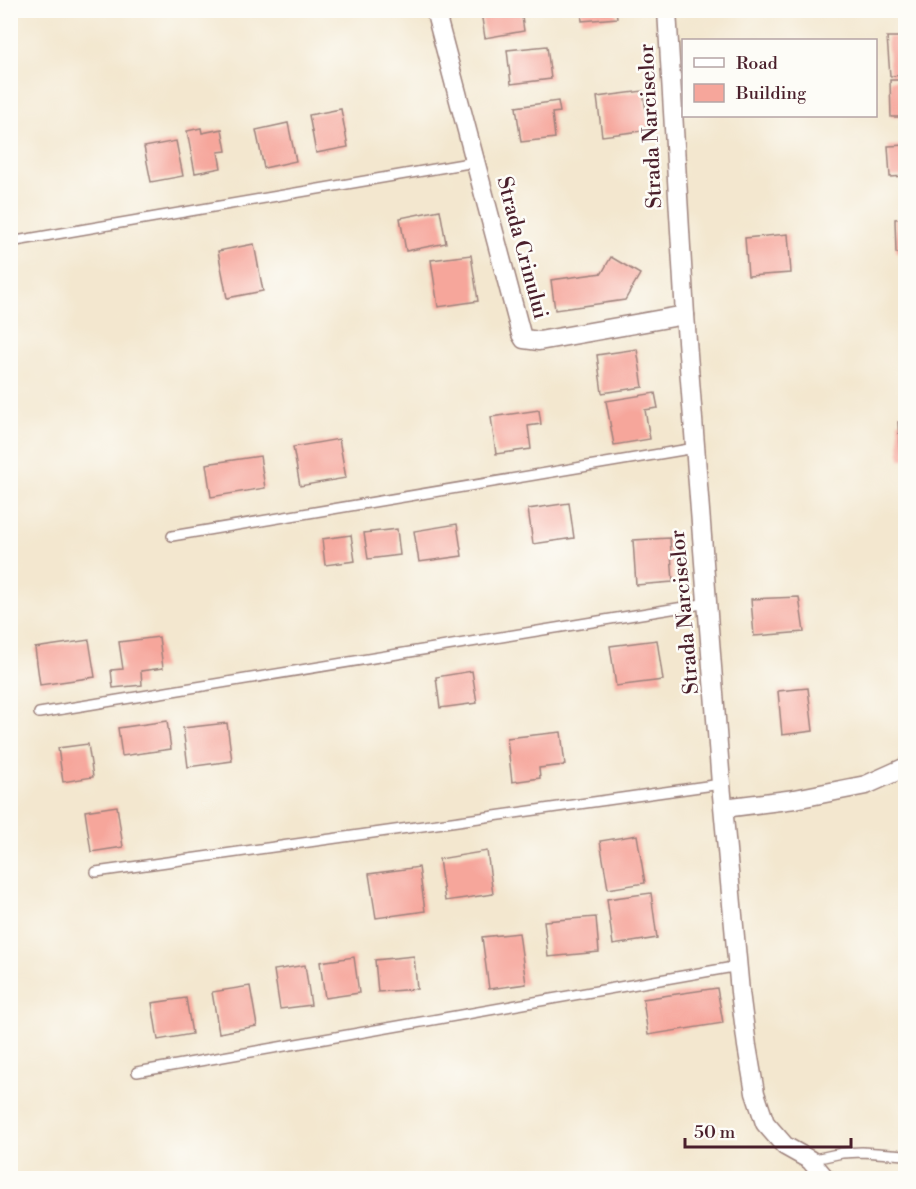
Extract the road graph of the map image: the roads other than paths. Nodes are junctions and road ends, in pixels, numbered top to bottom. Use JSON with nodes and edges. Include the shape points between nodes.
{"nodes":[{"id":1,"x":435,"y":10,"type":"edge"},
{"id":2,"x":667,"y":10,"type":"edge"},
{"id":3,"x":475,"y":162,"type":"junction"},
{"id":4,"x":10,"y":242,"type":"edge"},
{"id":5,"x":685,"y":315,"type":"junction"},
{"id":6,"x":695,"y":448,"type":"junction"},
{"id":7,"x":172,"y":536,"type":"dead end"},
{"id":8,"x":708,"y":603,"type":"junction"},
{"id":9,"x":39,"y":713,"type":"dead end"},
{"id":10,"x":906,"y":767,"type":"edge"},
{"id":11,"x":721,"y":784,"type":"junction"},
{"id":12,"x":724,"y":808,"type":"junction"},
{"id":13,"x":96,"y":872,"type":"dead end"},
{"id":14,"x":739,"y":966,"type":"junction"},
{"id":15,"x":137,"y":1072,"type":"dead end"},
{"id":16,"x":906,"y":1155,"type":"edge"},
{"id":17,"x":810,"y":1160,"type":"junction"},
{"id":18,"x":825,"y":1179,"type":"edge"}],
"edges":[{"from":1,"to":3,"type":"street","name":"Strada Crinului"},
{"from":2,"to":5,"type":"street","name":"Strada Narciselor"},
{"from":3,"to":4,"type":"lane"},
{"from":3,"to":5,"type":"street","name":"Strada Crinului","via":[[524,339],[539,341]]},
{"from":5,"to":6,"type":"street","name":"Strada Narciselor"},
{"from":6,"to":7,"type":"lane"},
{"from":6,"to":8,"type":"street","name":"Strada Narciselor"},
{"from":8,"to":9,"type":"lane"},
{"from":8,"to":11,"type":"street","name":"Strada Narciselor"},
{"from":10,"to":12,"type":"street","via":[[866,785]]},
{"from":11,"to":12,"type":"street","name":"Strada Narciselor"},
{"from":11,"to":13,"type":"lane"},
{"from":12,"to":14,"type":"street","name":"Strada Narciselor"},
{"from":14,"to":15,"type":"lane"},
{"from":14,"to":17,"type":"street","name":"Strada Narciselor","via":[[747,1046],[765,1123],[785,1146]]},
{"from":16,"to":17,"type":"lane","via":[[842,1153]]},
{"from":17,"to":18,"type":"street","name":"Strada Narciselor"}]}
